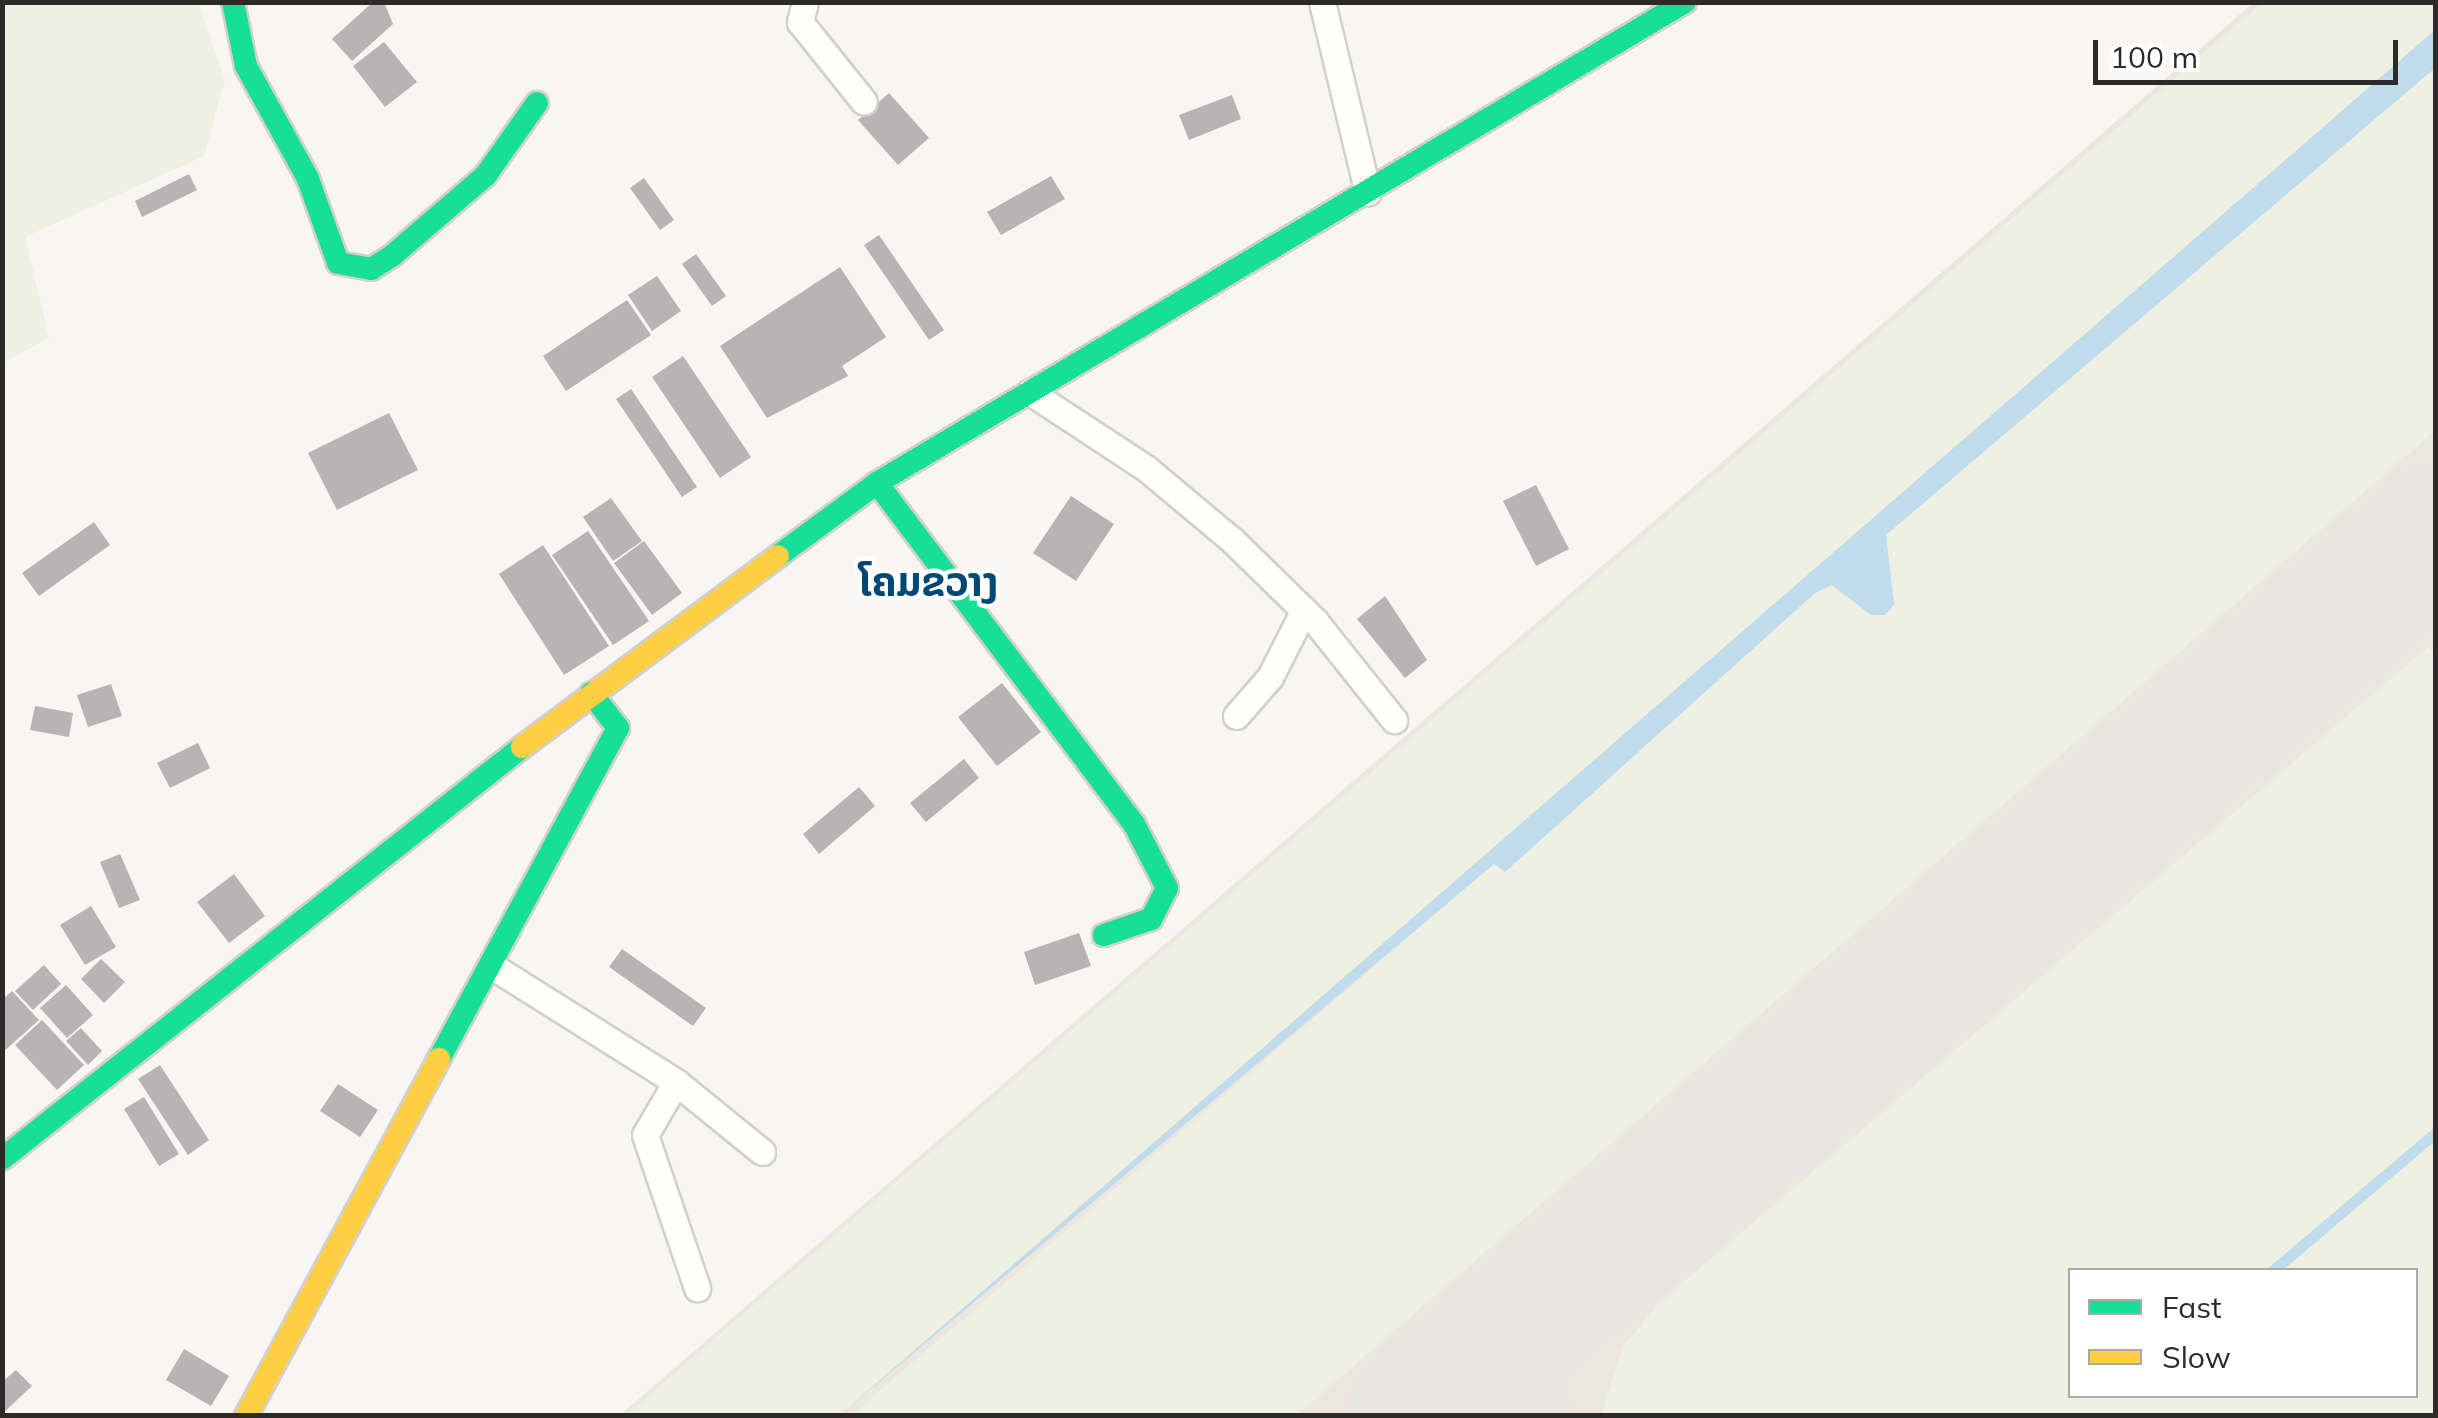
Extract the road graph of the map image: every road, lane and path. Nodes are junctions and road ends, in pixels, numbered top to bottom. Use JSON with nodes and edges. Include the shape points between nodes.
{"nodes":[{"id":1,"x":233,"y":2,"type":"edge"},
{"id":2,"x":805,"y":2,"type":"edge"},
{"id":3,"x":1322,"y":2,"type":"edge"},
{"id":4,"x":1686,"y":2,"type":"edge"},
{"id":5,"x":864,"y":102,"type":"dead end"},
{"id":6,"x":538,"y":103,"type":"dead end"},
{"id":7,"x":1368,"y":193,"type":"junction"},
{"id":8,"x":1030,"y":392,"type":"junction"},
{"id":9,"x":877,"y":484,"type":"junction"},
{"id":10,"x":1304,"y":610,"type":"junction"},
{"id":11,"x":591,"y":693,"type":"junction"},
{"id":12,"x":1236,"y":716,"type":"dead end"},
{"id":13,"x":1394,"y":720,"type":"dead end"},
{"id":14,"x":1104,"y":936,"type":"dead end"},
{"id":15,"x":492,"y":966,"type":"junction"},
{"id":16,"x":676,"y":1082,"type":"junction"},
{"id":17,"x":762,"y":1152,"type":"dead end"},
{"id":18,"x":2,"y":1159,"type":"edge"},
{"id":19,"x":697,"y":1288,"type":"dead end"},
{"id":20,"x":246,"y":1416,"type":"edge"}],
"edges":[{"from":1,"to":6,"type":"main road","via":[[246,66],[308,179],[338,262],[371,269],[393,255],[486,175]]},
{"from":2,"to":5,"type":"street","via":[[800,22]]},
{"from":3,"to":7,"type":"street"},
{"from":4,"to":7,"type":"main road"},
{"from":7,"to":8,"type":"main road"},
{"from":8,"to":9,"type":"main road"},
{"from":8,"to":10,"type":"street","via":[[1147,469]]},
{"from":9,"to":11,"type":"main road"},
{"from":9,"to":14,"type":"main road","via":[[1134,824],[1159,872],[1167,898],[1151,918]]},
{"from":10,"to":12,"type":"street","via":[[1270,677]]},
{"from":10,"to":13,"type":"street"},
{"from":11,"to":15,"type":"main road","via":[[618,728]]},
{"from":11,"to":18,"type":"main road"},
{"from":15,"to":16,"type":"street"},
{"from":15,"to":20,"type":"main road"},
{"from":16,"to":17,"type":"street"},
{"from":16,"to":19,"type":"street","via":[[645,1135]]}]}
